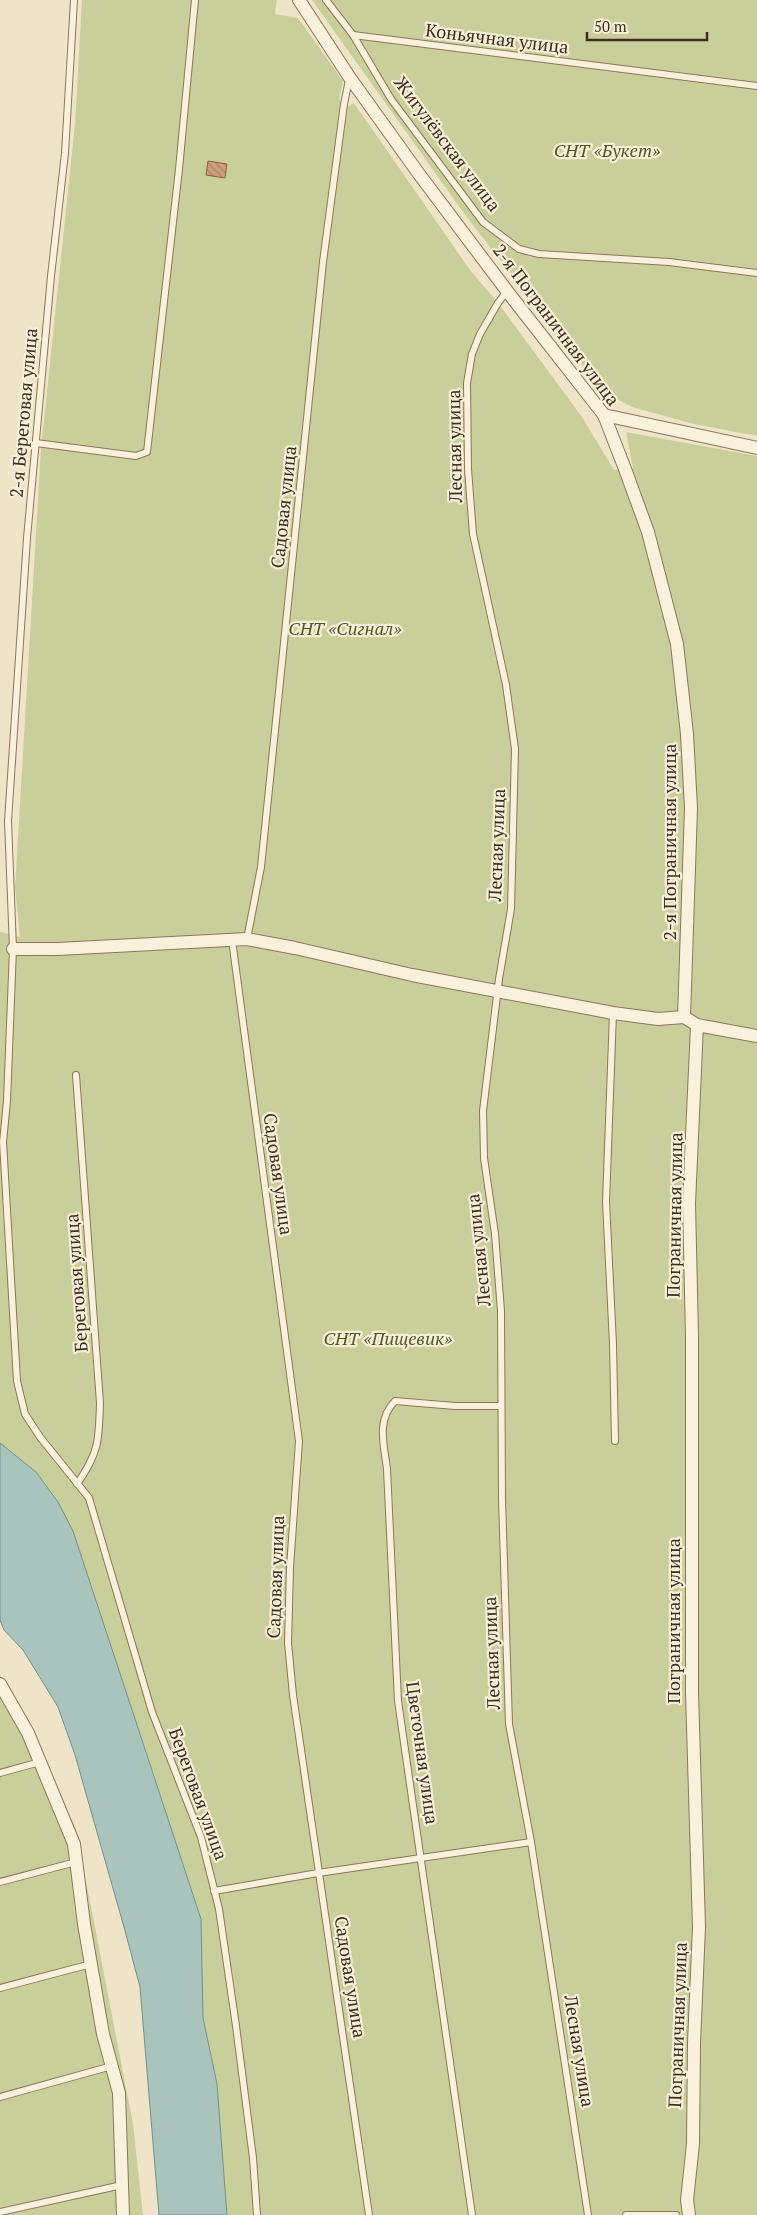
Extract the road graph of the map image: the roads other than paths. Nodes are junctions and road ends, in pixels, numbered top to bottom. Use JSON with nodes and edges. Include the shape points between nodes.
{"nodes":[{"id":1,"x":74,"y":0,"type":"edge"},
{"id":2,"x":195,"y":0,"type":"edge"},
{"id":3,"x":299,"y":0,"type":"edge"},
{"id":4,"x":326,"y":0,"type":"edge"},
{"id":5,"x":353,"y":35,"type":"junction"},
{"id":6,"x":350,"y":78,"type":"junction"},
{"id":7,"x":757,"y":86,"type":"edge"},
{"id":8,"x":757,"y":273,"type":"edge"},
{"id":9,"x":507,"y":291,"type":"junction"},
{"id":10,"x":604,"y":415,"type":"junction"},
{"id":11,"x":36,"y":444,"type":"junction"},
{"id":12,"x":757,"y":448,"type":"edge"},
{"id":13,"x":247,"y":939,"type":"junction"},
{"id":14,"x":232,"y":940,"type":"junction"},
{"id":15,"x":12,"y":948,"type":"junction"},
{"id":16,"x":498,"y":991,"type":"junction"},
{"id":17,"x":613,"y":1013,"type":"junction"},
{"id":18,"x":684,"y":1017,"type":"junction"},
{"id":19,"x":697,"y":1025,"type":"junction"},
{"id":20,"x":757,"y":1036,"type":"edge"},
{"id":21,"x":76,"y":1075,"type":"dead end"},
{"id":22,"x":500,"y":1406,"type":"junction"},
{"id":23,"x":615,"y":1441,"type":"dead end"},
{"id":24,"x":77,"y":1484,"type":"junction"},
{"id":25,"x":0,"y":1684,"type":"edge"},
{"id":26,"x":40,"y":1762,"type":"junction"},
{"id":27,"x":0,"y":1773,"type":"edge"},
{"id":28,"x":531,"y":1842,"type":"junction"},
{"id":29,"x":421,"y":1860,"type":"junction"},
{"id":30,"x":76,"y":1862,"type":"junction"},
{"id":31,"x":318,"y":1873,"type":"junction"},
{"id":32,"x":0,"y":1882,"type":"edge"},
{"id":33,"x":214,"y":1892,"type":"junction"},
{"id":34,"x":91,"y":1964,"type":"junction"},
{"id":35,"x":0,"y":1988,"type":"edge"},
{"id":36,"x":112,"y":2066,"type":"junction"},
{"id":37,"x":0,"y":2097,"type":"edge"},
{"id":38,"x":122,"y":2185,"type":"junction"},
{"id":39,"x":0,"y":2212,"type":"edge"},
{"id":40,"x":123,"y":2215,"type":"edge"},
{"id":41,"x":257,"y":2215,"type":"edge"},
{"id":42,"x":369,"y":2215,"type":"edge"},
{"id":43,"x":472,"y":2215,"type":"edge"},
{"id":44,"x":588,"y":2215,"type":"edge"},
{"id":45,"x":626,"y":2215,"type":"edge"},
{"id":46,"x":676,"y":2215,"type":"edge"},
{"id":47,"x":689,"y":2215,"type":"edge"}],
"edges":[{"from":1,"to":11,"type":"lane","name":"2-я Береговая улица","via":[[65,153]]},
{"from":2,"to":11,"type":"lane","via":[[147,452],[136,456]]},
{"from":3,"to":6,"type":"street","name":"2-я Пограничная улица"},
{"from":4,"to":5,"type":"lane","name":"Жигулёвская улица"},
{"from":5,"to":7,"type":"lane","name":"Коньячная улица"},
{"from":5,"to":8,"type":"lane","name":"Жигулёвская улица","via":[[391,99],[483,222],[519,249],[539,254],[669,262]]},
{"from":6,"to":9,"type":"street","name":"2-я Пограничная улица"},
{"from":6,"to":13,"type":"lane","name":"Садовая улица","via":[[323,262],[261,867]]},
{"from":9,"to":10,"type":"street","name":"2-я Пограничная улица"},
{"from":9,"to":16,"type":"lane","name":"Лесная улица","via":[[480,334],[472,354],[467,383],[473,534],[506,685],[515,749],[511,908]]},
{"from":10,"to":12,"type":"street"},
{"from":10,"to":18,"type":"street","name":"2-я Пограничная улица","via":[[648,532],[677,644],[691,808]]},
{"from":11,"to":15,"type":"lane","name":"2-я Береговая улица","via":[[8,821]]},
{"from":13,"to":14,"type":"street"},
{"from":13,"to":16,"type":"street"},
{"from":14,"to":15,"type":"street","via":[[58,949]]},
{"from":14,"to":31,"type":"lane","name":"Садовая улица","via":[[299,1441],[288,1642]]},
{"from":15,"to":24,"type":"lane","name":"Береговая улица","via":[[3,1142],[17,1382],[25,1414]]},
{"from":16,"to":17,"type":"street"},
{"from":16,"to":22,"type":"lane","name":"Лесная улица","via":[[483,1111],[484,1158],[495,1234],[501,1311]]},
{"from":17,"to":18,"type":"street","via":[[658,1019]]},
{"from":17,"to":23,"type":"lane","via":[[606,1202]]},
{"from":18,"to":19,"type":"street"},
{"from":19,"to":20,"type":"street"},
{"from":19,"to":47,"type":"street","name":"Пограничная улица","via":[[689,1203],[692,1701],[699,1926],[693,2144],[687,2200]]},
{"from":21,"to":24,"type":"lane","name":"Береговая улица","via":[[100,1403],[99,1437],[91,1464]]},
{"from":22,"to":28,"type":"lane","name":"Лесная улица","via":[[509,1724]]},
{"from":22,"to":29,"type":"lane","name":"Цветочная улица","via":[[395,1401],[387,1409],[384,1419],[398,1701]]},
{"from":24,"to":33,"type":"lane","name":"Береговая улица","via":[[89,1498],[152,1712],[201,1837]]},
{"from":25,"to":26,"type":"street","via":[[28,1733]]},
{"from":26,"to":27,"type":"lane"},
{"from":26,"to":30,"type":"street","via":[[74,1844]]},
{"from":28,"to":29,"type":"lane"},
{"from":28,"to":44,"type":"lane","name":"Лесная улица"},
{"from":29,"to":31,"type":"lane"},
{"from":29,"to":43,"type":"lane","name":"Цветочная улица"},
{"from":30,"to":32,"type":"lane"},
{"from":30,"to":34,"type":"street"},
{"from":31,"to":33,"type":"lane"},
{"from":31,"to":42,"type":"lane","name":"Садовая улица"},
{"from":33,"to":41,"type":"lane","name":"Береговая улица","via":[[236,2026]]},
{"from":34,"to":35,"type":"lane"},
{"from":34,"to":36,"type":"street"},
{"from":36,"to":37,"type":"lane"},
{"from":36,"to":38,"type":"street","via":[[119,2093]]},
{"from":38,"to":39,"type":"lane"},
{"from":38,"to":40,"type":"street"},
{"from":45,"to":46,"type":"lane"}]}
